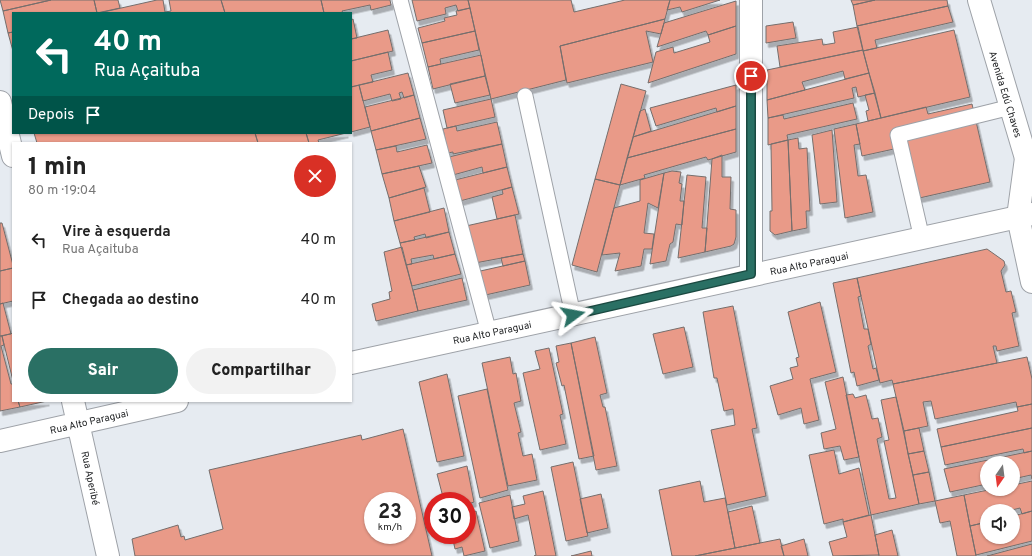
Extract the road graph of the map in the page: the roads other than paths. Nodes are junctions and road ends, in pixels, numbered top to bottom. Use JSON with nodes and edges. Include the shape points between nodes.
{"nodes":[{"id":1,"x":400,"y":0,"type":"edge"},
{"id":2,"x":751,"y":0,"type":"edge"},
{"id":3,"x":979,"y":0,"type":"edge"},
{"id":4,"x":525,"y":96,"type":"dead end"},
{"id":5,"x":0,"y":102,"type":"edge"},
{"id":6,"x":1011,"y":107,"type":"junction"},
{"id":7,"x":12,"y":152,"type":"edge"},
{"id":8,"x":1029,"y":160,"type":"edge"},
{"id":9,"x":1025,"y":216,"type":"edge"},
{"id":10,"x":922,"y":239,"type":"junction"},
{"id":11,"x":751,"y":274,"type":"junction"},
{"id":12,"x":1032,"y":282,"type":"edge"},
{"id":13,"x":573,"y":315,"type":"junction"},
{"id":14,"x":489,"y":333,"type":"junction"},
{"id":15,"x":352,"y":363,"type":"edge"},
{"id":16,"x":73,"y":402,"type":"edge"},
{"id":17,"x":172,"y":402,"type":"edge"},
{"id":18,"x":79,"y":422,"type":"junction"},
{"id":19,"x":0,"y":441,"type":"edge"},
{"id":20,"x":108,"y":556,"type":"edge"}],
"edges":[{"from":1,"to":14,"type":"lane"},
{"from":2,"to":11,"type":"street"},
{"from":3,"to":6,"type":"street","name":"Avenida Edú Chaves"},
{"from":4,"to":13,"type":"lane"},
{"from":5,"to":7,"type":"street"},
{"from":6,"to":8,"type":"street","name":"Avenida Edú Chaves"},
{"from":6,"to":10,"type":"lane","via":[[898,135]]},
{"from":8,"to":9,"type":"street","name":"Avenida Edú Chaves"},
{"from":9,"to":10,"type":"street","name":"Rua Alto Paraguai"},
{"from":9,"to":12,"type":"street","name":"Avenida Edú Chaves"},
{"from":10,"to":11,"type":"street","name":"Rua Alto Paraguai"},
{"from":11,"to":13,"type":"street","name":"Rua Alto Paraguai"},
{"from":13,"to":14,"type":"street","name":"Rua Alto Paraguai"},
{"from":14,"to":15,"type":"street","name":"Rua Alto Paraguai"},
{"from":16,"to":18,"type":"street","name":"Rua Aperibé"},
{"from":17,"to":18,"type":"street","name":"Rua Alto Paraguai"},
{"from":18,"to":19,"type":"street","name":"Rua Alto Paraguai"},
{"from":18,"to":20,"type":"street","name":"Rua Aperibé"}]}
